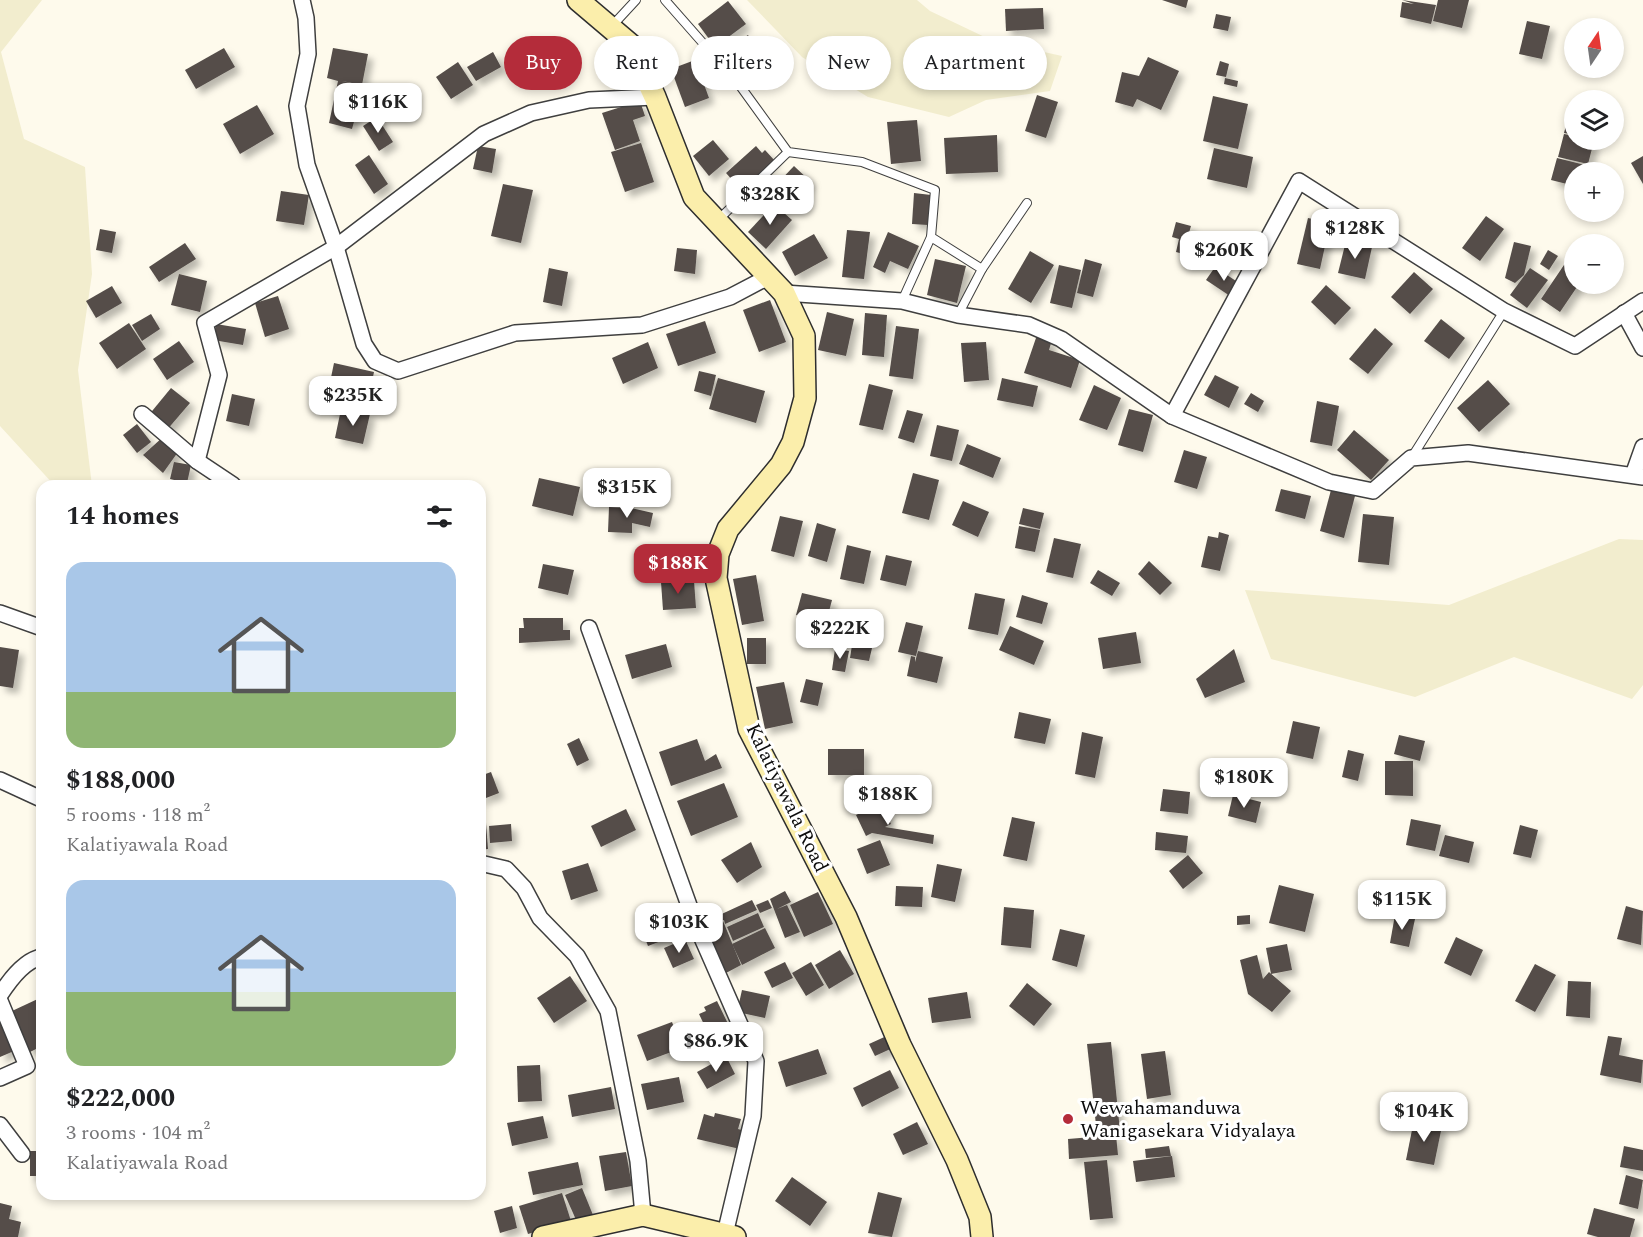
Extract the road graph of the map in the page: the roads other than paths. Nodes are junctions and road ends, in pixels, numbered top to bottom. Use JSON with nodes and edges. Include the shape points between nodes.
{"nodes":[{"id":1,"x":302,"y":0,"type":"edge"},
{"id":2,"x":579,"y":0,"type":"edge"},
{"id":3,"x":636,"y":0,"type":"edge"},
{"id":4,"x":665,"y":0,"type":"edge"},
{"id":5,"x":609,"y":28,"type":"junction"},
{"id":6,"x":655,"y":97,"type":"junction"},
{"id":7,"x":788,"y":152,"type":"junction"},
{"id":8,"x":1027,"y":203,"type":"dead end"},
{"id":9,"x":718,"y":220,"type":"junction"},
{"id":10,"x":931,"y":237,"type":"junction"},
{"id":11,"x":336,"y":247,"type":"junction"},
{"id":12,"x":982,"y":269,"type":"junction"},
{"id":13,"x":770,"y":276,"type":"junction"},
{"id":14,"x":784,"y":292,"type":"junction"},
{"id":15,"x":1643,"y":300,"type":"edge"},
{"id":16,"x":902,"y":301,"type":"junction"},
{"id":17,"x":1504,"y":311,"type":"junction"},
{"id":18,"x":1624,"y":313,"type":"junction"},
{"id":19,"x":958,"y":315,"type":"junction"},
{"id":20,"x":1643,"y":348,"type":"edge"},
{"id":21,"x":142,"y":414,"type":"dead end"},
{"id":22,"x":1172,"y":416,"type":"junction"},
{"id":23,"x":1643,"y":447,"type":"edge"},
{"id":24,"x":1411,"y":458,"type":"junction"},
{"id":25,"x":197,"y":461,"type":"junction"},
{"id":26,"x":1638,"y":476,"type":"edge"},
{"id":27,"x":226,"y":480,"type":"edge"},
{"id":28,"x":0,"y":613,"type":"edge"},
{"id":29,"x":36,"y":626,"type":"edge"},
{"id":30,"x":589,"y":628,"type":"dead end"},
{"id":31,"x":0,"y":780,"type":"edge"},
{"id":32,"x":36,"y":797,"type":"edge"},
{"id":33,"x":486,"y":864,"type":"edge"},
{"id":34,"x":36,"y":958,"type":"edge"},
{"id":35,"x":0,"y":995,"type":"edge"},
{"id":36,"x":0,"y":1001,"type":"edge"},
{"id":37,"x":0,"y":1078,"type":"edge"},
{"id":38,"x":0,"y":1125,"type":"edge"},
{"id":39,"x":22,"y":1154,"type":"dead end"},
{"id":40,"x":643,"y":1215,"type":"junction"},
{"id":41,"x":727,"y":1236,"type":"edge"},
{"id":42,"x":543,"y":1237,"type":"edge"},
{"id":43,"x":982,"y":1237,"type":"edge"}],
"edges":[{"from":1,"to":11,"type":"street","via":[[308,54],[297,106],[306,165]]},
{"from":2,"to":5,"type":"street","name":"Kalatiyawala Road"},
{"from":3,"to":5,"type":"lane"},
{"from":4,"to":7,"type":"lane","via":[[738,83]]},
{"from":5,"to":6,"type":"street","name":"Kalatiyawala Road","via":[[631,45]]},
{"from":6,"to":9,"type":"street","name":"Kalatiyawala Road","via":[[694,197]]},
{"from":6,"to":11,"type":"street","via":[[589,100],[531,112],[484,134]]},
{"from":7,"to":9,"type":"lane"},
{"from":7,"to":10,"type":"lane","via":[[862,162],[935,190]]},
{"from":8,"to":12,"type":"lane"},
{"from":9,"to":13,"type":"street","name":"Kalatiyawala Road"},
{"from":10,"to":12,"type":"lane"},
{"from":10,"to":16,"type":"lane"},
{"from":11,"to":13,"type":"street","via":[[364,344],[375,361],[398,371],[515,333],[642,326],[730,297]]},
{"from":11,"to":25,"type":"street","via":[[205,323],[219,375]]},
{"from":12,"to":19,"type":"lane"},
{"from":13,"to":14,"type":"street","name":"Kalatiyawala Road"},
{"from":14,"to":16,"type":"street"},
{"from":14,"to":43,"type":"street","name":"Kalatiyawala Road","via":[[804,336],[805,398],[793,442],[781,465],[728,530],[718,554],[716,578],[749,729],[846,916],[900,1045],[957,1160],[980,1217]]},
{"from":15,"to":18,"type":"street"},
{"from":16,"to":19,"type":"street"},
{"from":17,"to":18,"type":"street","via":[[1575,346]]},
{"from":17,"to":22,"type":"street","via":[[1299,181]]},
{"from":17,"to":24,"type":"lane"},
{"from":18,"to":20,"type":"street"},
{"from":19,"to":22,"type":"street","via":[[1029,325],[1061,339]]},
{"from":21,"to":25,"type":"street"},
{"from":22,"to":24,"type":"street","via":[[1329,482],[1373,491]]},
{"from":23,"to":26,"type":"street"},
{"from":24,"to":26,"type":"street","via":[[1468,453]]},
{"from":25,"to":27,"type":"street"},
{"from":28,"to":29,"type":"street"},
{"from":30,"to":41,"type":"street","via":[[695,922],[756,1061],[753,1116]]},
{"from":31,"to":32,"type":"street"},
{"from":33,"to":40,"type":"street","via":[[506,869],[524,888],[540,918],[577,956],[608,1011],[638,1161]]},
{"from":34,"to":35,"type":"street","via":[[9,980]]},
{"from":36,"to":37,"type":"street","via":[[27,1066]]},
{"from":38,"to":39,"type":"street"},
{"from":40,"to":41,"type":"street"},
{"from":40,"to":42,"type":"street"}]}
